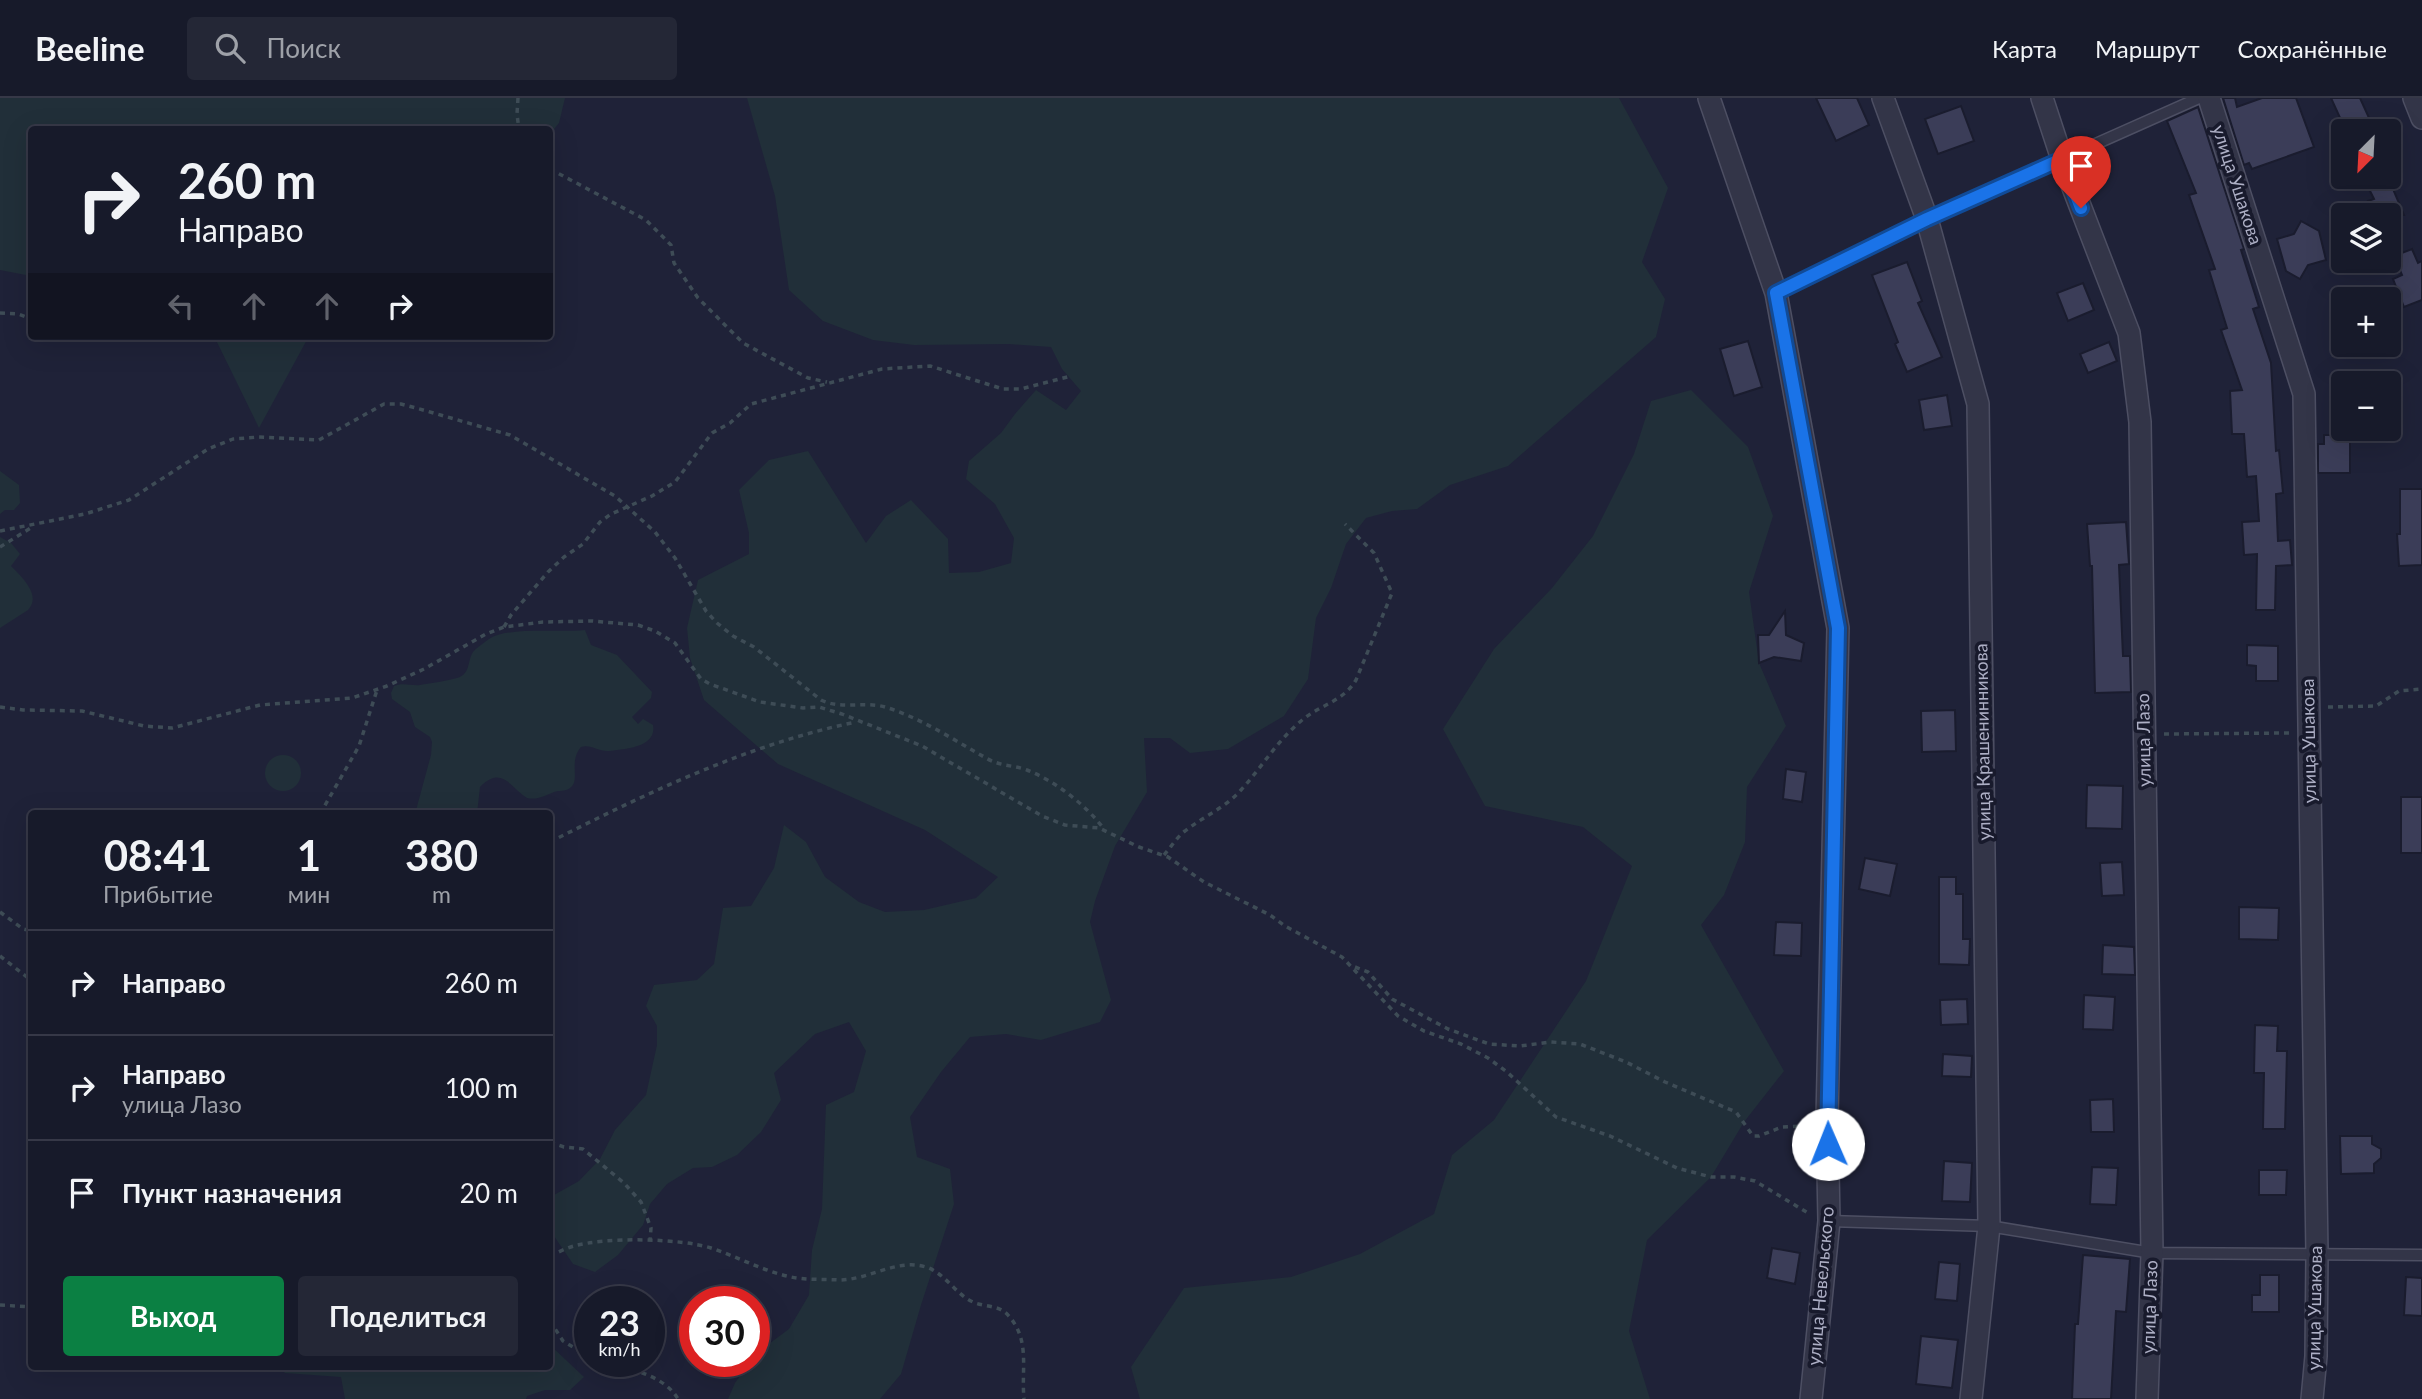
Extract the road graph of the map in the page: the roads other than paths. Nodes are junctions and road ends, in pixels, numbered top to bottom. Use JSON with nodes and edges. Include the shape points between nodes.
{"nodes":[{"id":1,"x":1709,"y":98,"type":"edge"},
{"id":2,"x":1884,"y":98,"type":"edge"},
{"id":3,"x":2042,"y":98,"type":"edge"},
{"id":4,"x":2199,"y":98,"type":"edge"},
{"id":5,"x":2209,"y":98,"type":"edge"},
{"id":6,"x":2414,"y":98,"type":"edge"},
{"id":7,"x":2422,"y":118,"type":"edge"},
{"id":8,"x":2062,"y":159,"type":"junction"},
{"id":9,"x":1927,"y":219,"type":"junction"},
{"id":10,"x":1776,"y":293,"type":"junction"},
{"id":11,"x":1829,"y":1221,"type":"junction"},
{"id":12,"x":1989,"y":1226,"type":"junction"},
{"id":13,"x":2152,"y":1253,"type":"junction"},
{"id":14,"x":2317,"y":1254,"type":"junction"},
{"id":15,"x":2422,"y":1255,"type":"edge"},
{"id":16,"x":1811,"y":1399,"type":"edge"},
{"id":17,"x":1971,"y":1399,"type":"edge"},
{"id":18,"x":2147,"y":1399,"type":"edge"},
{"id":19,"x":2312,"y":1399,"type":"edge"}],
"edges":[{"from":1,"to":10,"type":"street","name":"улица Невельского"},
{"from":2,"to":9,"type":"street","name":"улица Крашенинникова"},
{"from":3,"to":8,"type":"street","name":"улица Лазо"},
{"from":4,"to":8,"type":"lane"},
{"from":5,"to":14,"type":"street","name":"улица Ушакова","via":[[2304,394]]},
{"from":6,"to":7,"type":"street"},
{"from":8,"to":9,"type":"lane"},
{"from":8,"to":13,"type":"street","name":"улица Лазо","via":[[2129,333],[2140,422]]},
{"from":9,"to":10,"type":"lane"},
{"from":9,"to":12,"type":"street","name":"улица Крашенинникова","via":[[1978,404]]},
{"from":10,"to":11,"type":"street","name":"улица Невельского","via":[[1838,628],[1827,1119]]},
{"from":11,"to":12,"type":"lane"},
{"from":11,"to":16,"type":"street","name":"улица Невельского"},
{"from":12,"to":13,"type":"lane"},
{"from":12,"to":17,"type":"street","name":"улица Крашенинникова"},
{"from":13,"to":14,"type":"lane"},
{"from":13,"to":18,"type":"street","name":"улица Лазо"},
{"from":14,"to":15,"type":"lane"},
{"from":14,"to":19,"type":"street","name":"улица Ушакова"}]}
